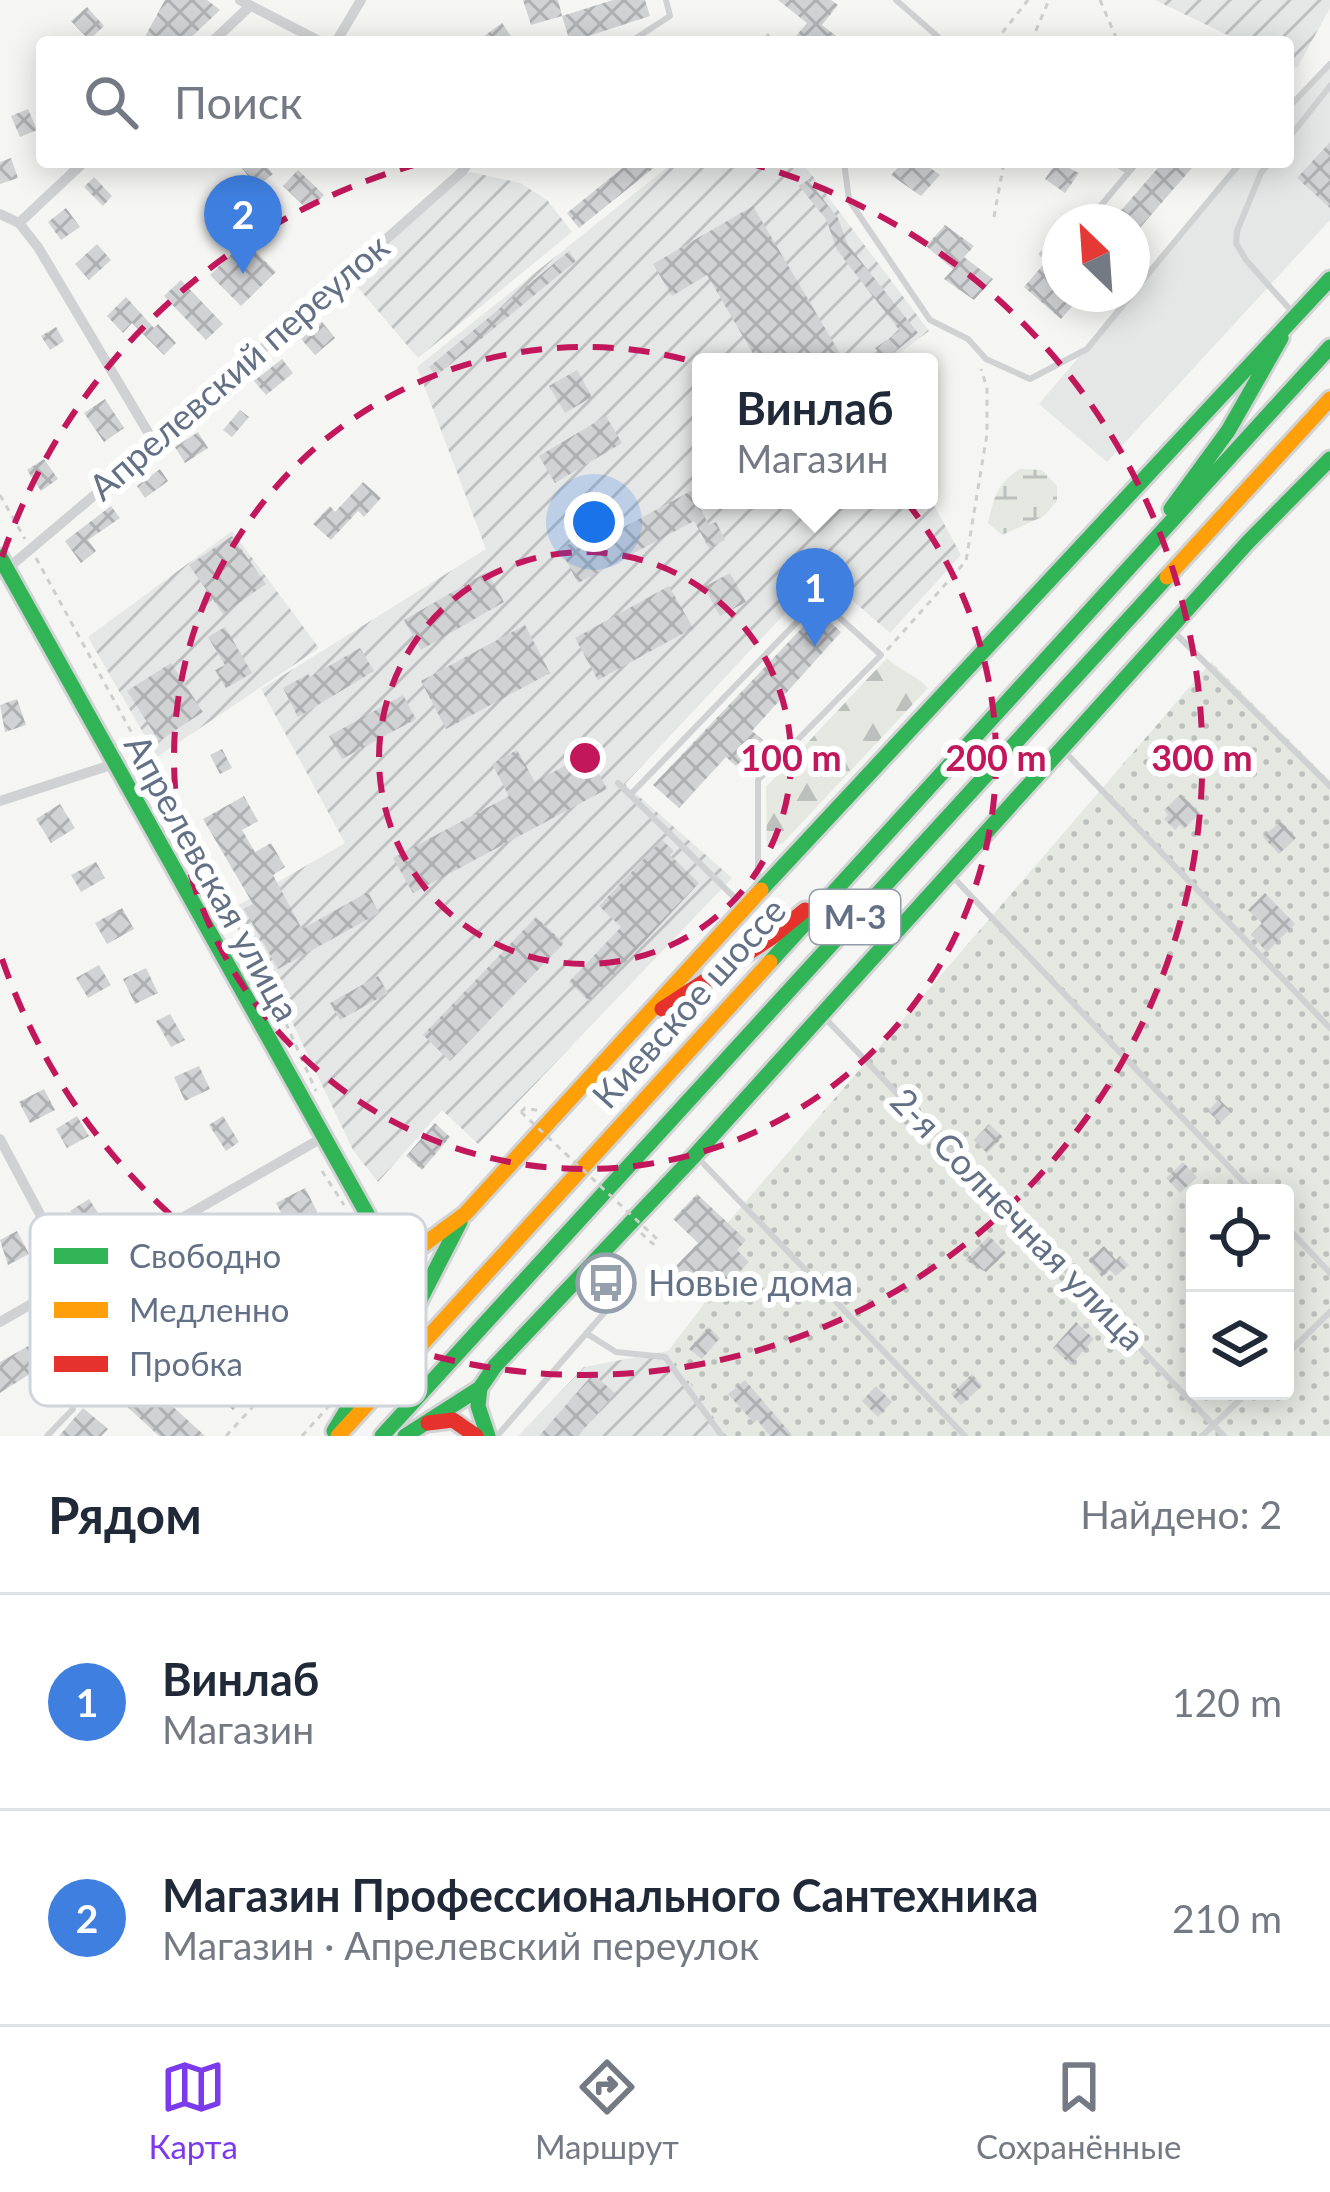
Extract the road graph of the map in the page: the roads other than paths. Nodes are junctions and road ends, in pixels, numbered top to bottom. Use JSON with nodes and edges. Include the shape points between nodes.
{"nodes":[{"id":1,"x":361,"y":0,"type":"edge"},
{"id":2,"x":665,"y":0,"type":"edge"},
{"id":3,"x":896,"y":0,"type":"edge"},
{"id":4,"x":245,"y":3,"type":"edge"},
{"id":5,"x":217,"y":36,"type":"edge"},
{"id":6,"x":309,"y":36,"type":"edge"},
{"id":7,"x":340,"y":36,"type":"edge"},
{"id":8,"x":639,"y":36,"type":"edge"},
{"id":9,"x":937,"y":36,"type":"edge"},
{"id":10,"x":1330,"y":64,"type":"edge"},
{"id":11,"x":1330,"y":86,"type":"edge"},
{"id":12,"x":1294,"y":102,"type":"edge"},
{"id":13,"x":1294,"y":131,"type":"edge"},
{"id":14,"x":78,"y":168,"type":"edge"},
{"id":15,"x":463,"y":168,"type":"edge"},
{"id":16,"x":845,"y":168,"type":"edge"},
{"id":17,"x":1123,"y":168,"type":"edge"},
{"id":18,"x":1133,"y":168,"type":"edge"},
{"id":19,"x":1236,"y":168,"type":"edge"},
{"id":20,"x":1267,"y":168,"type":"edge"},
{"id":21,"x":1129,"y":172,"type":"junction"},
{"id":22,"x":1102,"y":204,"type":"edge"},
{"id":23,"x":0,"y":214,"type":"edge"},
{"id":24,"x":19,"y":223,"type":"junction"},
{"id":25,"x":1150,"y":272,"type":"edge"},
{"id":26,"x":1330,"y":279,"type":"edge"},
{"id":27,"x":1117,"y":312,"type":"edge"},
{"id":28,"x":1295,"y":315,"type":"junction"},
{"id":29,"x":1330,"y":347,"type":"edge"},
{"id":30,"x":1330,"y":399,"type":"edge"},
{"id":31,"x":155,"y":444,"type":"junction"},
{"id":32,"x":1330,"y":459,"type":"edge"},
{"id":33,"x":1150,"y":541,"type":"junction"},
{"id":34,"x":3,"y":562,"type":"edge"},
{"id":35,"x":1170,"y":629,"type":"junction"},
{"id":36,"x":1061,"y":748,"type":"junction"},
{"id":37,"x":114,"y":764,"type":"junction"},
{"id":38,"x":618,"y":783,"type":"dead end"},
{"id":39,"x":1330,"y":786,"type":"edge"},
{"id":40,"x":630,"y":795,"type":"junction"},
{"id":41,"x":0,"y":801,"type":"edge"},
{"id":42,"x":950,"y":873,"type":"junction"},
{"id":43,"x":840,"y":881,"type":"junction"},
{"id":44,"x":751,"y":904,"type":"junction"},
{"id":45,"x":822,"y":1014,"type":"junction"},
{"id":46,"x":1330,"y":1028,"type":"edge"},
{"id":47,"x":608,"y":1056,"type":"junction"},
{"id":48,"x":322,"y":1138,"type":"junction"},
{"id":49,"x":0,"y":1139,"type":"edge"},
{"id":50,"x":694,"y":1155,"type":"junction"},
{"id":51,"x":1245,"y":1184,"type":"edge"},
{"id":52,"x":40,"y":1214,"type":"edge"},
{"id":53,"x":187,"y":1214,"type":"edge"},
{"id":54,"x":366,"y":1214,"type":"edge"},
{"id":55,"x":465,"y":1214,"type":"junction"},
{"id":56,"x":1294,"y":1235,"type":"edge"},
{"id":57,"x":426,"y":1243,"type":"edge"},
{"id":58,"x":1330,"y":1273,"type":"edge"},
{"id":59,"x":426,"y":1289,"type":"edge"},
{"id":60,"x":30,"y":1304,"type":"edge"},
{"id":61,"x":610,"y":1305,"type":"dead end"},
{"id":62,"x":1330,"y":1312,"type":"edge"},
{"id":63,"x":0,"y":1322,"type":"edge"},
{"id":64,"x":586,"y":1333,"type":"junction"},
{"id":65,"x":426,"y":1336,"type":"edge"},
{"id":66,"x":1294,"y":1347,"type":"edge"},
{"id":67,"x":426,"y":1388,"type":"edge"},
{"id":68,"x":480,"y":1388,"type":"junction"},
{"id":69,"x":1239,"y":1400,"type":"edge"},
{"id":70,"x":351,"y":1406,"type":"edge"},
{"id":71,"x":362,"y":1406,"type":"edge"},
{"id":72,"x":409,"y":1406,"type":"edge"},
{"id":73,"x":73,"y":1409,"type":"dead end"},
{"id":74,"x":1213,"y":1425,"type":"junction"},
{"id":75,"x":407,"y":1434,"type":"edge"},
{"id":76,"x":47,"y":1436,"type":"edge"},
{"id":77,"x":335,"y":1436,"type":"edge"},
{"id":78,"x":382,"y":1436,"type":"edge"},
{"id":79,"x":476,"y":1436,"type":"edge"},
{"id":80,"x":488,"y":1436,"type":"edge"},
{"id":81,"x":497,"y":1436,"type":"edge"},
{"id":82,"x":722,"y":1436,"type":"edge"},
{"id":83,"x":965,"y":1436,"type":"edge"},
{"id":84,"x":1202,"y":1436,"type":"edge"},
{"id":85,"x":1224,"y":1436,"type":"edge"}],
"edges":[{"from":1,"to":7,"type":"street"},
{"from":2,"to":8,"type":"lane","via":[[670,16]]},
{"from":3,"to":9,"type":"lane"},
{"from":4,"to":5,"type":"street"},
{"from":4,"to":6,"type":"street"},
{"from":10,"to":12,"type":"lane"},
{"from":11,"to":13,"type":"lane"},
{"from":14,"to":24,"type":"street"},
{"from":15,"to":31,"type":"street","name":"Апрелевский переулок"},
{"from":16,"to":27,"type":"lane","via":[[849,200],[930,320],[968,339],[986,359],[1030,379],[1087,349]]},
{"from":17,"to":21,"type":"lane"},
{"from":18,"to":21,"type":"lane"},
{"from":19,"to":25,"type":"lane"},
{"from":20,"to":28,"type":"lane","via":[[1236,242]]},
{"from":21,"to":22,"type":"lane"},
{"from":23,"to":24,"type":"street"},
{"from":24,"to":31,"type":"street"},
{"from":26,"to":28,"type":"main road"},
{"from":28,"to":33,"type":"main road","via":[[1226,434]]},
{"from":28,"to":44,"type":"main road"},
{"from":29,"to":33,"type":"main road","name":"Киевское шоссе","number":"М-3"},
{"from":30,"to":67,"type":"main road","name":"Киевское шоссе","number":"М-3"},
{"from":31,"to":34,"type":"street","name":"Апрелевский переулок","via":[[31,549]]},
{"from":32,"to":35,"type":"main road"},
{"from":33,"to":43,"type":"main road","name":"Киевское шоссе","number":"М-3"},
{"from":34,"to":37,"type":"main road","name":"Апрелевская улица"},
{"from":35,"to":36,"type":"main road"},
{"from":35,"to":39,"type":"lane"},
{"from":36,"to":42,"type":"main road"},
{"from":36,"to":46,"type":"lane"},
{"from":37,"to":41,"type":"street"},
{"from":37,"to":48,"type":"main road","name":"Апрелевская улица"},
{"from":38,"to":40,"type":"lane"},
{"from":40,"to":44,"type":"lane"},
{"from":40,"to":44,"type":"lane","via":[[819,598],[881,655],[758,780]]},
{"from":42,"to":45,"type":"main road"},
{"from":42,"to":51,"type":"lane"},
{"from":43,"to":47,"type":"main road"},
{"from":43,"to":65,"type":"main road","name":"Киевское шоссе","number":"М-3"},
{"from":44,"to":47,"type":"main road"},
{"from":45,"to":50,"type":"main road"},
{"from":45,"to":74,"type":"lane","name":"2-я Солнечная улица"},
{"from":47,"to":55,"type":"main road"},
{"from":48,"to":53,"type":"street"},
{"from":48,"to":54,"type":"main road","name":"Апрелевская улица"},
{"from":49,"to":52,"type":"street"},
{"from":50,"to":68,"type":"main road"},
{"from":50,"to":83,"type":"lane"},
{"from":55,"to":57,"type":"main road"},
{"from":55,"to":59,"type":"main road"},
{"from":56,"to":58,"type":"lane"},
{"from":60,"to":63,"type":"street"},
{"from":61,"to":64,"type":"lane"},
{"from":62,"to":66,"type":"lane"},
{"from":64,"to":81,"type":"lane"},
{"from":64,"to":82,"type":"lane","via":[[616,1352],[665,1357]]},
{"from":68,"to":75,"type":"main road"},
{"from":68,"to":80,"type":"main road"},
{"from":69,"to":74,"type":"lane"},
{"from":70,"to":77,"type":"main road"},
{"from":71,"to":77,"type":"main road","name":"Киевское шоссе","number":"М-3"},
{"from":72,"to":78,"type":"main road","name":"Киевское шоссе","number":"М-3"},
{"from":73,"to":76,"type":"lane"},
{"from":74,"to":84,"type":"lane"},
{"from":74,"to":85,"type":"lane","name":"2-я Солнечная улица"},
{"from":75,"to":79,"type":"main road","via":[[453,1420]]}]}
